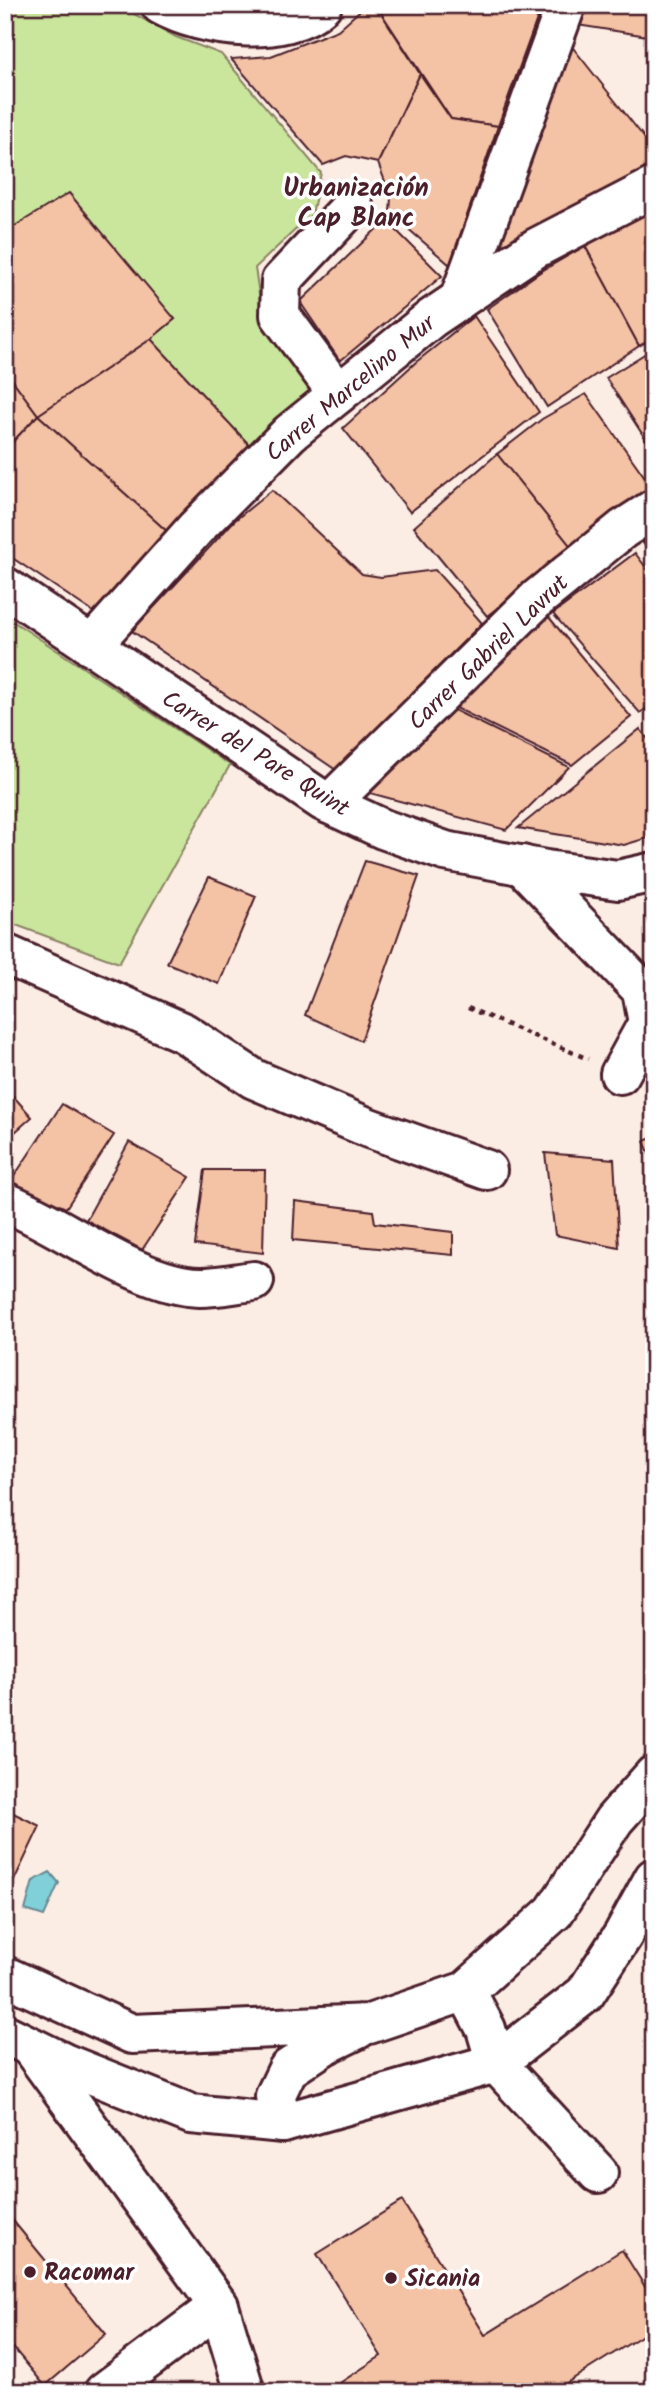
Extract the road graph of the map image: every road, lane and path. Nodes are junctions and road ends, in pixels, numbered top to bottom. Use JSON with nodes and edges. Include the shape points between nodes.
{"nodes":[{"id":1,"x":161,"y":5,"type":"edge"},
{"id":2,"x":322,"y":5,"type":"edge"},
{"id":3,"x":566,"y":5,"type":"edge"},
{"id":4,"x":654,"y":187,"type":"edge"},
{"id":5,"x":353,"y":205,"type":"dead end"},
{"id":6,"x":459,"y":300,"type":"junction"},
{"id":7,"x":338,"y":394,"type":"junction"},
{"id":8,"x":654,"y":509,"type":"edge"},
{"id":9,"x":5,"y":587,"type":"edge"},
{"id":10,"x":91,"y":646,"type":"junction"},
{"id":11,"x":329,"y":804,"type":"junction"},
{"id":12,"x":522,"y":865,"type":"junction"},
{"id":13,"x":654,"y":872,"type":"edge"},
{"id":14,"x":5,"y":954,"type":"edge"},
{"id":15,"x":468,"y":1008,"type":"dead end"},
{"id":16,"x":620,"y":1074,"type":"joint"},
{"id":17,"x":487,"y":1170,"type":"dead end"},
{"id":18,"x":5,"y":1202,"type":"edge"},
{"id":19,"x":254,"y":1281,"type":"dead end"},
{"id":20,"x":654,"y":1775,"type":"edge"},
{"id":21,"x":654,"y":1878,"type":"edge"},
{"id":22,"x":5,"y":1976,"type":"edge"},
{"id":23,"x":466,"y":1991,"type":"junction"},
{"id":24,"x":369,"y":2024,"type":"junction"},
{"id":25,"x":18,"y":2041,"type":"edge"},
{"id":26,"x":496,"y":2063,"type":"junction"},
{"id":27,"x":283,"y":2123,"type":"junction"},
{"id":28,"x":598,"y":2173,"type":"dead end"},
{"id":29,"x":219,"y":2306,"type":"junction"},
{"id":30,"x":104,"y":2392,"type":"edge"},
{"id":31,"x":245,"y":2392,"type":"edge"}],
"edges":[{"from":1,"to":2,"type":"street","via":[[184,18],[215,24],[273,26],[313,14]]},
{"from":3,"to":6,"type":"street"},
{"from":4,"to":6,"type":"street","name":"Carrer Marcelino Mur","via":[[536,248]]},
{"from":5,"to":7,"type":"street","via":[[281,281],[280,315]]},
{"from":6,"to":7,"type":"street","name":"Carrer Marcelino Mur"},
{"from":7,"to":10,"type":"street","name":"Carrer Marcelino Mur","via":[[290,432],[195,529]]},
{"from":8,"to":11,"type":"street","name":"Carrer Gabriel Lavrut","via":[[538,598]]},
{"from":9,"to":10,"type":"street","name":"Carrer del Pare Quint"},
{"from":10,"to":11,"type":"street","name":"Carrer del Pare Quint"},
{"from":11,"to":12,"type":"street","name":"Carrer del Pare Quint","via":[[445,851]]},
{"from":12,"to":13,"type":"street","name":"Carrer del Pare Quint","via":[[618,880]]},
{"from":12,"to":16,"type":"street","via":[[642,990],[648,1023]]},
{"from":14,"to":17,"type":"street","via":[[184,1033],[254,1079],[369,1128]]},
{"from":15,"to":16,"type":"path"},
{"from":18,"to":19,"type":"street","via":[[41,1216],[159,1280],[200,1287]]},
{"from":20,"to":23,"type":"street","via":[[614,1820],[554,1912]]},
{"from":21,"to":26,"type":"street","via":[[585,1994]]},
{"from":22,"to":24,"type":"street","via":[[132,2034]]},
{"from":23,"to":24,"type":"street"},
{"from":23,"to":26,"type":"street","via":[[486,2029]]},
{"from":24,"to":27,"type":"street","via":[[288,2068],[275,2096]]},
{"from":25,"to":27,"type":"street","via":[[191,2114]]},
{"from":25,"to":29,"type":"street"},
{"from":26,"to":27,"type":"street"},
{"from":26,"to":28,"type":"street"},
{"from":29,"to":30,"type":"street"},
{"from":29,"to":31,"type":"street"}]}
